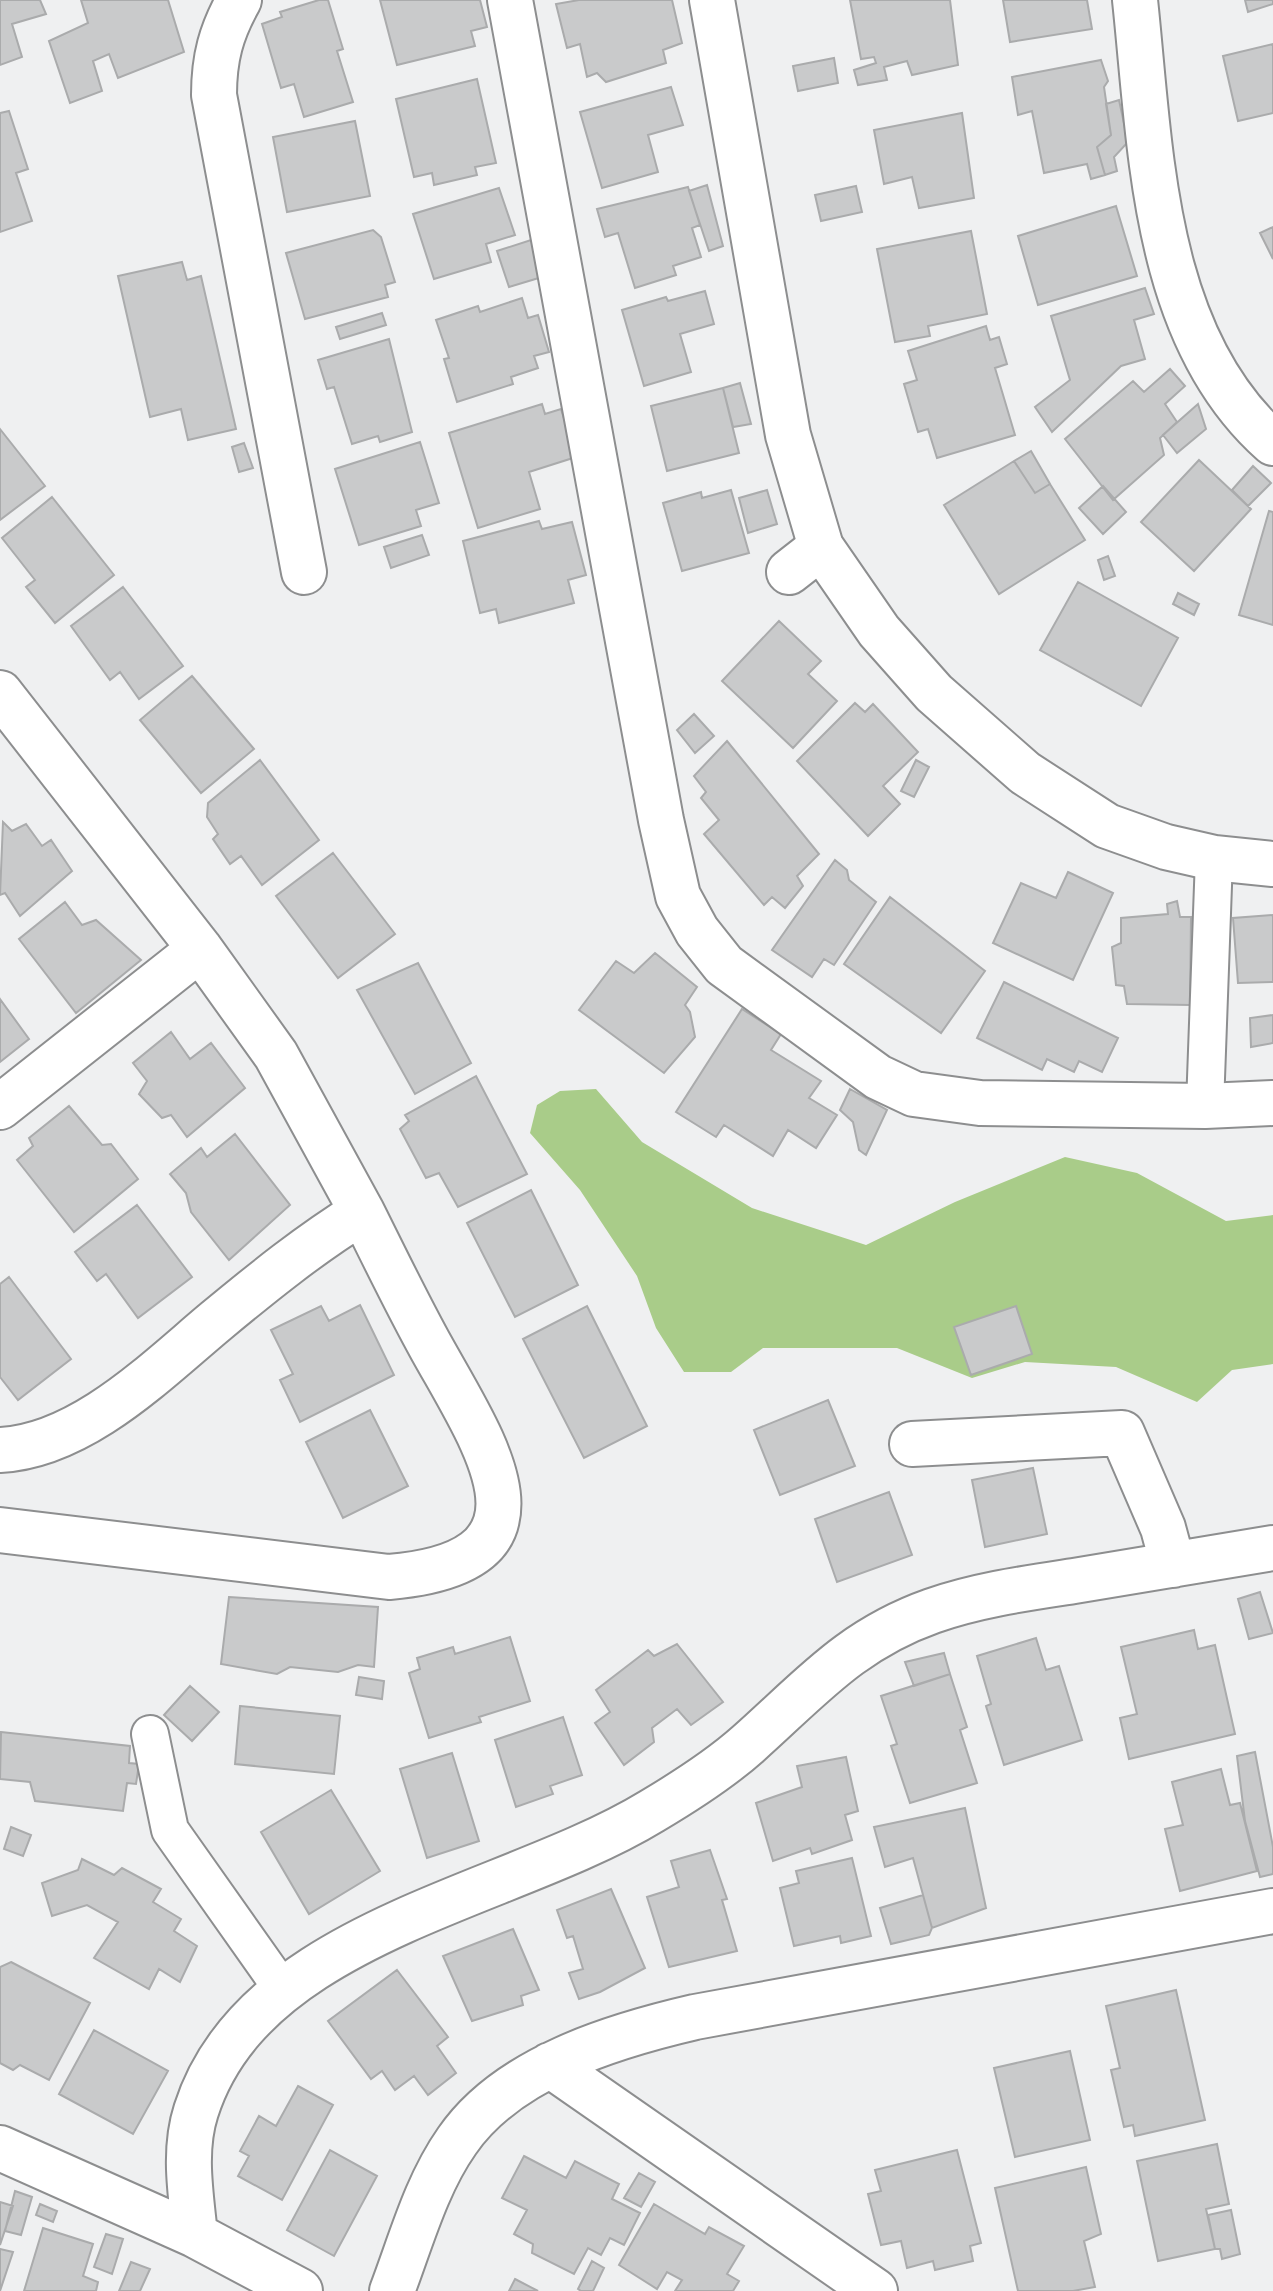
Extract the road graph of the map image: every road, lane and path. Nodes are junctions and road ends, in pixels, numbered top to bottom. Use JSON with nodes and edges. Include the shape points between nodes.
{"nodes":[{"id":1,"x":239,"y":0,"type":"edge"},
{"id":2,"x":510,"y":0,"type":"edge"},
{"id":3,"x":712,"y":0,"type":"edge"},
{"id":4,"x":1135,"y":0,"type":"edge"},
{"id":5,"x":1273,"y":443,"type":"edge"},
{"id":6,"x":304,"y":572,"type":"dead end"},
{"id":7,"x":0,"y":693,"type":"edge"},
{"id":8,"x":1214,"y":858,"type":"junction"},
{"id":9,"x":1273,"y":864,"type":"edge"},
{"id":10,"x":200,"y":949,"type":"junction"},
{"id":11,"x":1273,"y":1103,"type":"edge"},
{"id":12,"x":1205,"y":1106,"type":"junction"},
{"id":13,"x":0,"y":1107,"type":"edge"},
{"id":14,"x":362,"y":1212,"type":"junction"},
{"id":15,"x":912,"y":1444,"type":"dead end"},
{"id":16,"x":0,"y":1450,"type":"edge"},
{"id":17,"x":0,"y":1530,"type":"edge"},
{"id":18,"x":1273,"y":1548,"type":"edge"},
{"id":19,"x":1173,"y":1565,"type":"junction"},
{"id":20,"x":150,"y":1734,"type":"dead end"},
{"id":21,"x":1273,"y":1911,"type":"edge"},
{"id":22,"x":283,"y":1990,"type":"junction"},
{"id":23,"x":550,"y":2065,"type":"junction"},
{"id":24,"x":0,"y":2148,"type":"edge"},
{"id":25,"x":195,"y":2235,"type":"junction"},
{"id":26,"x":300,"y":2291,"type":"edge"},
{"id":27,"x":392,"y":2291,"type":"edge"},
{"id":28,"x":875,"y":2291,"type":"edge"}],
"edges":[{"from":1,"to":6,"type":"street","via":[[214,59],[214,95]]},
{"from":2,"to":12,"type":"street","via":[[652,773],[678,896],[697,931],[724,965],[878,1077],[914,1094],[980,1103]]},
{"from":3,"to":8,"type":"street","via":[[805,560],[934,693],[1025,773],[1107,826]]},
{"from":4,"to":5,"type":"street","via":[[1155,184],[1184,314],[1220,380],[1250,423]]},
{"from":7,"to":10,"type":"street"},
{"from":8,"to":9,"type":"street"},
{"from":8,"to":12,"type":"lane"},
{"from":10,"to":13,"type":"street"},
{"from":10,"to":14,"type":"street","via":[[276,1055]]},
{"from":11,"to":12,"type":"street"},
{"from":14,"to":16,"type":"street","via":[[319,1239],[120,1401],[52,1438]]},
{"from":14,"to":17,"type":"street","via":[[498,1477],[497,1521],[485,1542],[448,1568],[389,1577]]},
{"from":15,"to":19,"type":"street","via":[[1122,1433],[1163,1528]]},
{"from":18,"to":19,"type":"street"},
{"from":19,"to":22,"type":"street","via":[[1026,1589],[934,1610],[896,1626],[838,1659],[745,1747],[651,1812],[565,1856],[388,1928],[315,1965]]},
{"from":20,"to":22,"type":"lane","via":[[170,1830]]},
{"from":21,"to":23,"type":"street","via":[[695,2017],[615,2036]]},
{"from":22,"to":25,"type":"street","via":[[213,2067],[195,2114],[188,2163]]},
{"from":23,"to":27,"type":"street","via":[[482,2112],[458,2139],[436,2174]]},
{"from":23,"to":28,"type":"street"},
{"from":24,"to":25,"type":"street"},
{"from":25,"to":26,"type":"street"}]}
